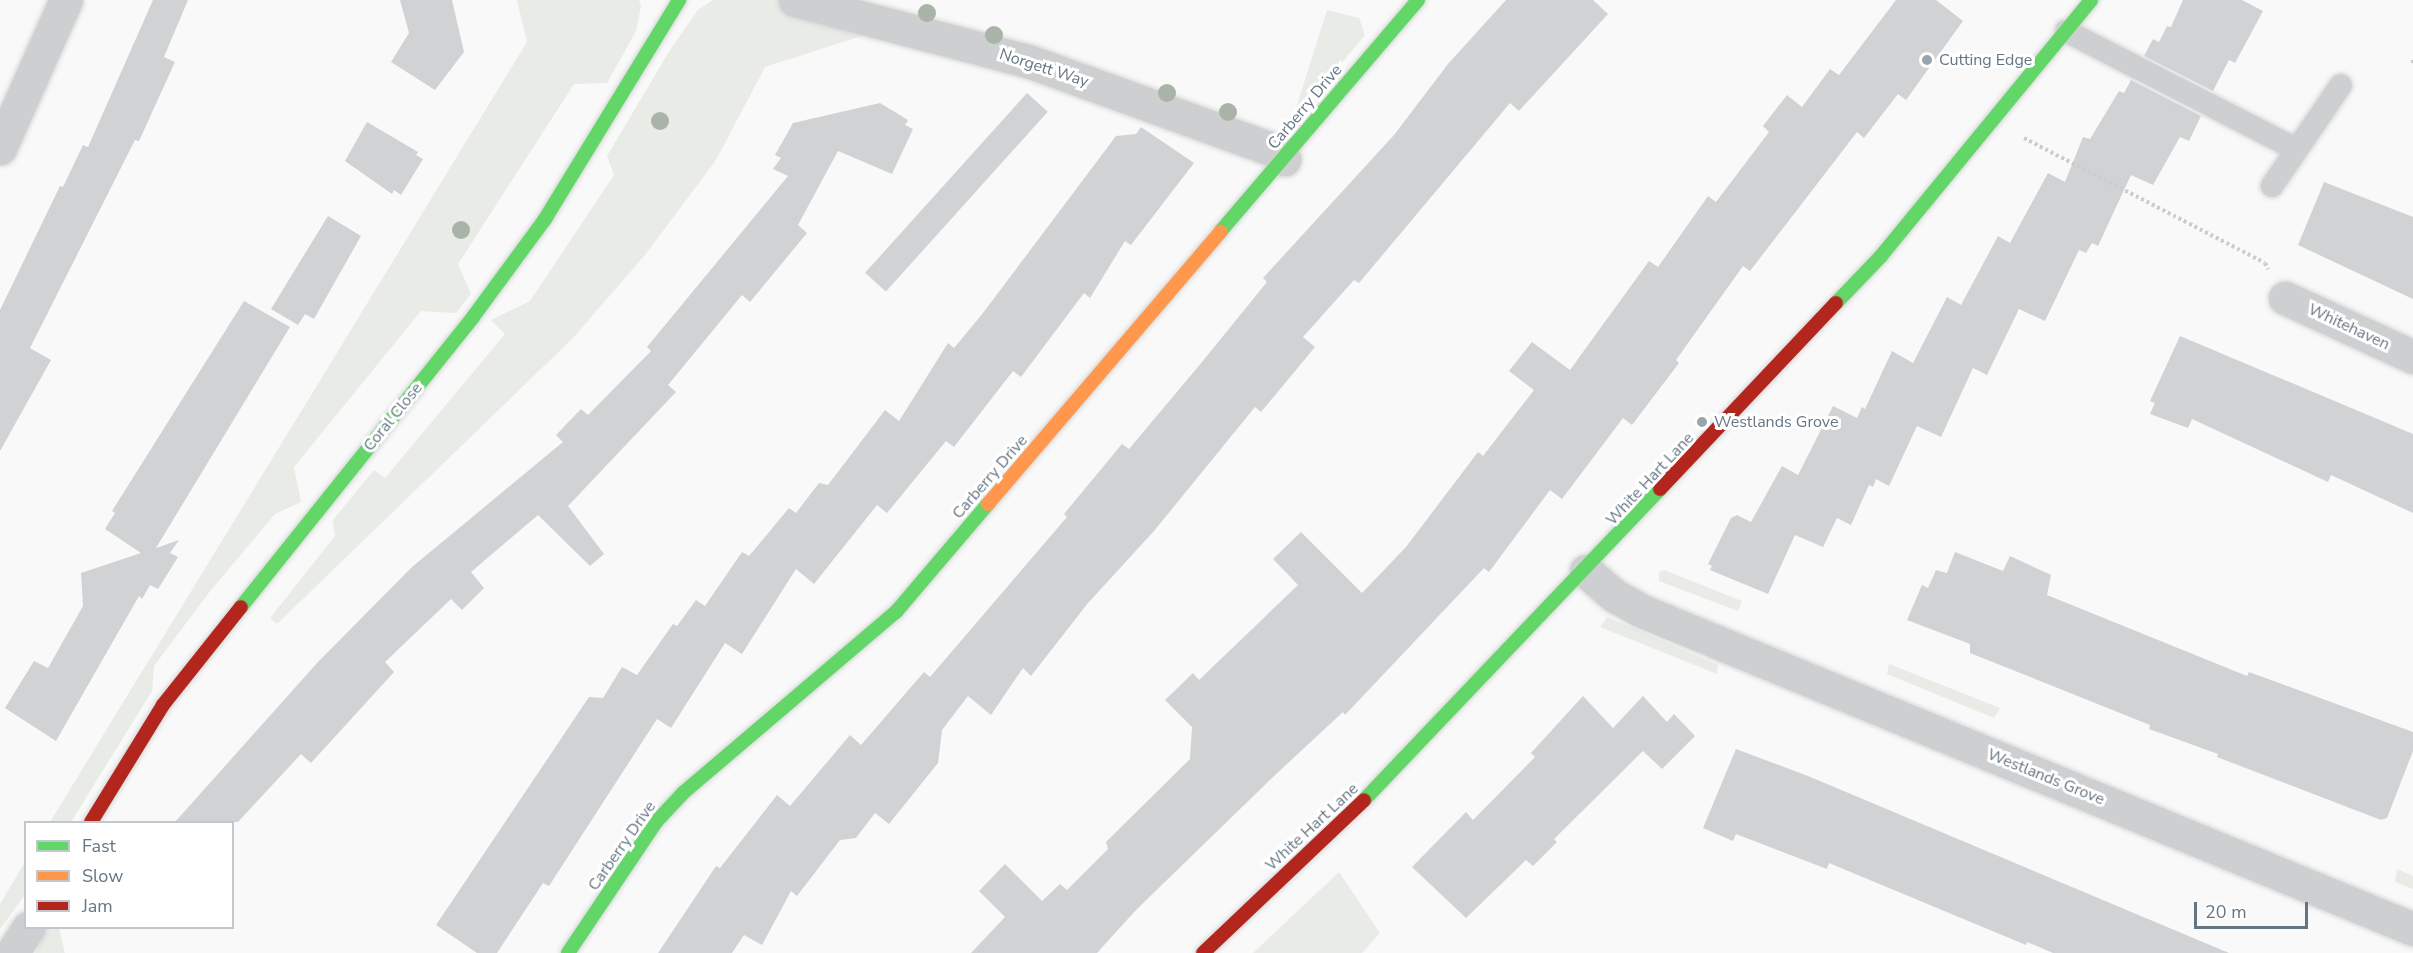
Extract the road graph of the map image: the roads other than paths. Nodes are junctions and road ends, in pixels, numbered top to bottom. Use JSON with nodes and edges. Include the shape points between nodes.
{"nodes":[{"id":1,"x":66,"y":0,"type":"edge"},
{"id":2,"x":679,"y":0,"type":"edge"},
{"id":3,"x":795,"y":0,"type":"edge"},
{"id":4,"x":1418,"y":0,"type":"edge"},
{"id":5,"x":2091,"y":0,"type":"edge"},
{"id":6,"x":2066,"y":32,"type":"junction"},
{"id":7,"x":2341,"y":85,"type":"dead end"},
{"id":8,"x":0,"y":148,"type":"edge"},
{"id":9,"x":2296,"y":149,"type":"junction"},
{"id":10,"x":1284,"y":159,"type":"junction"},
{"id":11,"x":2272,"y":186,"type":"dead end"},
{"id":12,"x":2285,"y":298,"type":"road end"},
{"id":13,"x":2413,"y":357,"type":"edge"},
{"id":14,"x":1586,"y":571,"type":"junction"},
{"id":15,"x":93,"y":821,"type":"edge"},
{"id":16,"x":27,"y":929,"type":"edge"},
{"id":17,"x":2413,"y":929,"type":"edge"},
{"id":18,"x":12,"y":953,"type":"edge"},
{"id":19,"x":568,"y":953,"type":"edge"},
{"id":20,"x":1203,"y":953,"type":"edge"}],
"edges":[{"from":1,"to":8,"type":"street"},
{"from":2,"to":15,"type":"street","name":"Coral Close","via":[[545,219],[473,317],[163,705]]},
{"from":3,"to":10,"type":"street","name":"Norgett Way","via":[[1028,61],[1279,152]]},
{"from":4,"to":10,"type":"street","name":"Carberry Drive"},
{"from":5,"to":6,"type":"street","name":"White Hart Lane"},
{"from":6,"to":9,"type":"lane"},
{"from":6,"to":14,"type":"street","name":"White Hart Lane","via":[[1881,256]]},
{"from":7,"to":9,"type":"lane"},
{"from":9,"to":11,"type":"lane"},
{"from":10,"to":19,"type":"street","name":"Carberry Drive","via":[[896,612],[683,793],[663,815]]},
{"from":12,"to":13,"type":"street","name":"Whitehaven"},
{"from":14,"to":17,"type":"street","name":"Westlands Grove","via":[[1615,596],[1642,611]]},
{"from":14,"to":20,"type":"street","name":"White Hart Lane","via":[[1377,787]]},
{"from":16,"to":18,"type":"street"}]}
